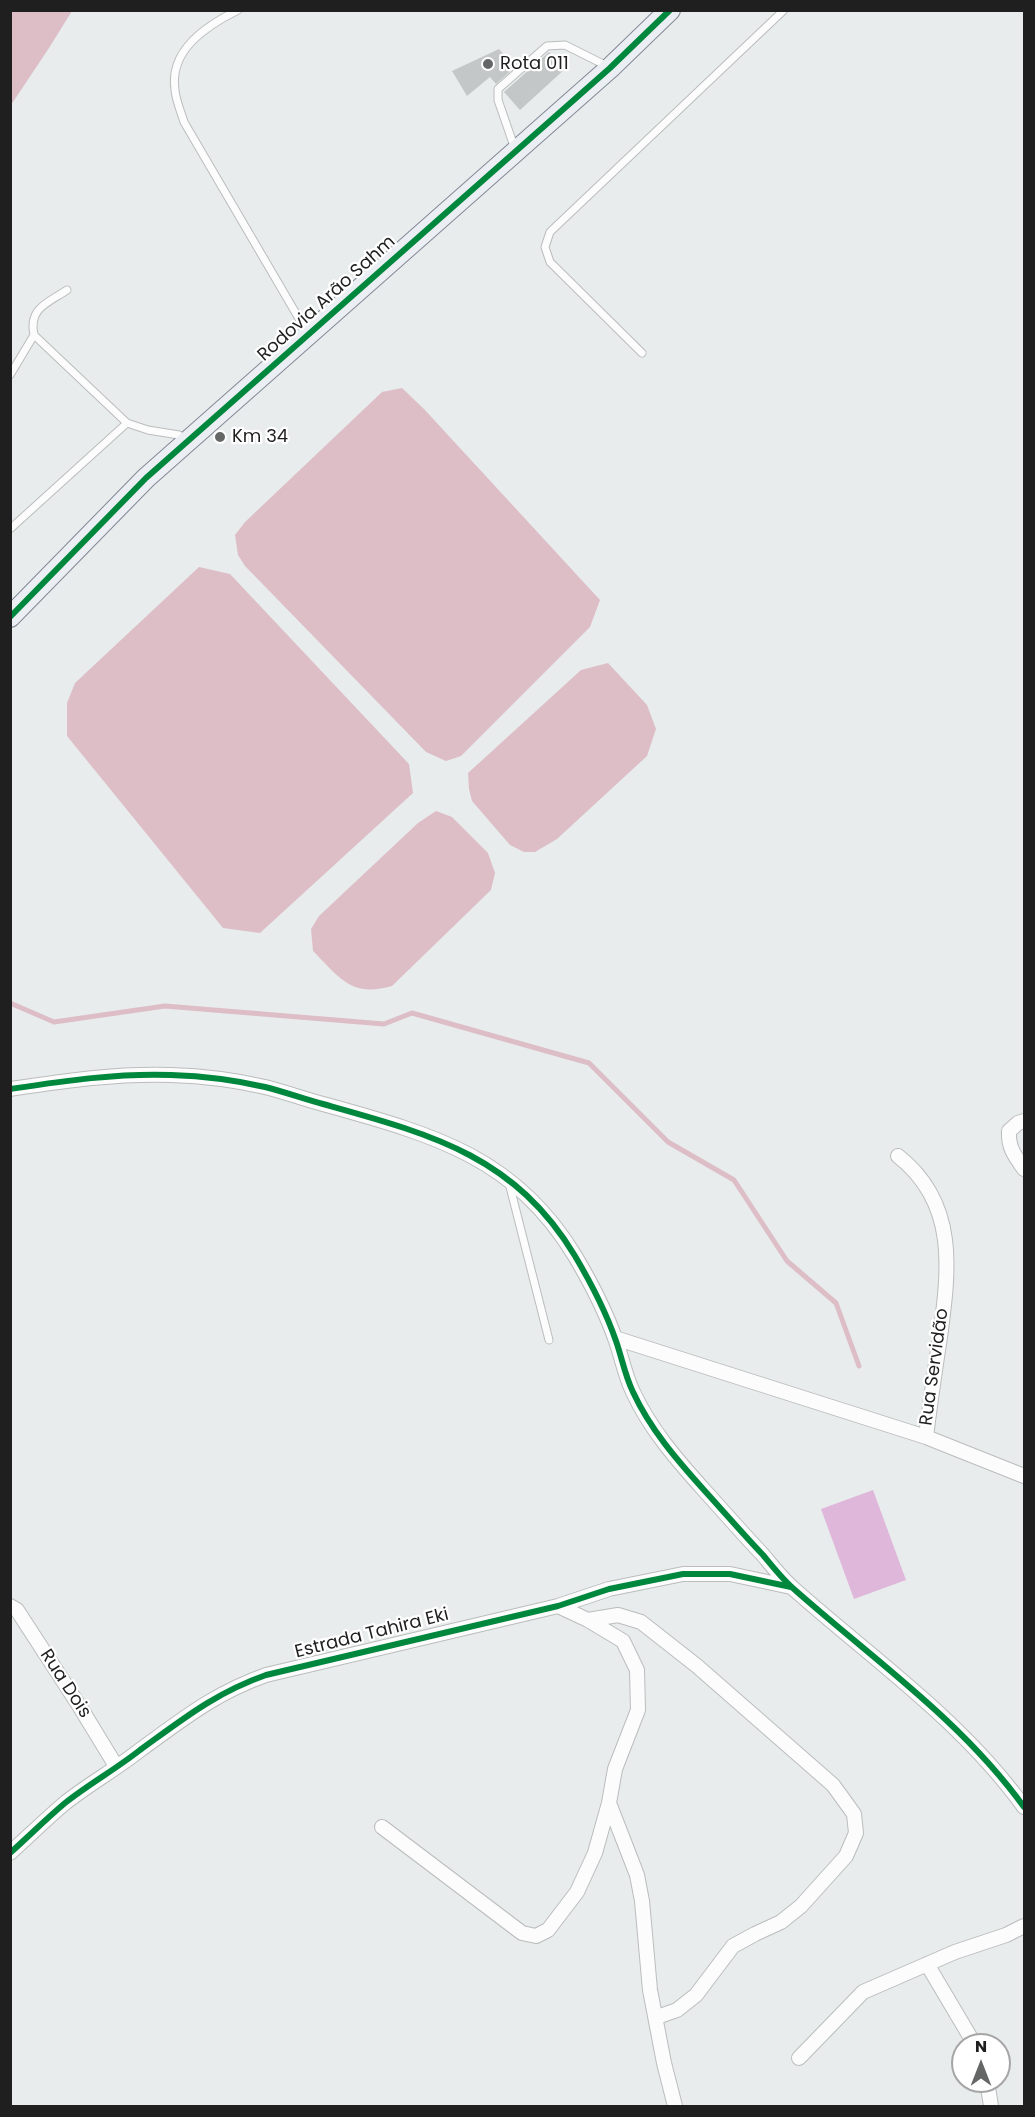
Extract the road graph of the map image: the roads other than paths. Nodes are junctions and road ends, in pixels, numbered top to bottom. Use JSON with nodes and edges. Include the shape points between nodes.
{"nodes":[{"id":1,"x":238,"y":10,"type":"edge"},
{"id":2,"x":670,"y":10,"type":"edge"},
{"id":3,"x":784,"y":10,"type":"edge"},
{"id":4,"x":610,"y":68,"type":"junction"},
{"id":5,"x":516,"y":151,"type":"junction"},
{"id":6,"x":67,"y":290,"type":"dead end"},
{"id":7,"x":34,"y":335,"type":"junction"},
{"id":8,"x":309,"y":336,"type":"junction"},
{"id":9,"x":642,"y":353,"type":"dead end"},
{"id":10,"x":10,"y":375,"type":"edge"},
{"id":11,"x":127,"y":423,"type":"junction"},
{"id":12,"x":179,"y":435,"type":"dead end"},
{"id":13,"x":10,"y":529,"type":"edge"},
{"id":14,"x":10,"y":617,"type":"edge"},
{"id":15,"x":10,"y":1089,"type":"edge"},
{"id":16,"x":1024,"y":1121,"type":"edge"},
{"id":17,"x":898,"y":1156,"type":"dead end"},
{"id":18,"x":1024,"y":1169,"type":"edge"},
{"id":19,"x":507,"y":1177,"type":"junction"},
{"id":20,"x":615,"y":1338,"type":"junction"},
{"id":21,"x":549,"y":1340,"type":"dead end"},
{"id":22,"x":926,"y":1437,"type":"junction"},
{"id":23,"x":1024,"y":1476,"type":"edge"},
{"id":24,"x":791,"y":1587,"type":"junction"},
{"id":25,"x":10,"y":1606,"type":"edge"},
{"id":26,"x":558,"y":1606,"type":"junction"},
{"id":27,"x":588,"y":1620,"type":"junction"},
{"id":28,"x":116,"y":1766,"type":"junction"},
{"id":29,"x":609,"y":1803,"type":"junction"},
{"id":30,"x":1024,"y":1807,"type":"edge"},
{"id":31,"x":382,"y":1827,"type":"dead end"},
{"id":32,"x":10,"y":1853,"type":"edge"},
{"id":33,"x":1024,"y":1926,"type":"edge"},
{"id":34,"x":927,"y":1964,"type":"junction"},
{"id":35,"x":657,"y":2017,"type":"junction"},
{"id":36,"x":968,"y":2033,"type":"edge"},
{"id":37,"x":799,"y":2058,"type":"dead end"},
{"id":38,"x":675,"y":2106,"type":"edge"}],
"edges":[{"from":1,"to":8,"type":"lane","via":[[190,42],[175,67],[175,90],[184,122]]},
{"from":2,"to":4,"type":"street","name":"Rodovia Arão Sahm"},
{"from":3,"to":9,"type":"lane","via":[[550,232],[544,248],[550,262]]},
{"from":4,"to":5,"type":"street","name":"Rodovia Arão Sahm"},
{"from":4,"to":5,"type":"lane","via":[[565,45],[547,46],[498,89],[498,100]]},
{"from":5,"to":8,"type":"street","name":"Rodovia Arão Sahm"},
{"from":6,"to":7,"type":"lane","via":[[36,312],[31,323]]},
{"from":7,"to":10,"type":"lane"},
{"from":7,"to":11,"type":"lane"},
{"from":8,"to":14,"type":"street","name":"Rodovia Arão Sahm","via":[[146,478]]},
{"from":11,"to":12,"type":"lane"},
{"from":11,"to":13,"type":"lane"},
{"from":15,"to":19,"type":"street","via":[[124,1075],[175,1075],[266,1087],[444,1142]]},
{"from":16,"to":18,"type":"street","via":[[1009,1131],[1009,1141]]},
{"from":17,"to":22,"type":"street","name":"Rua Servidão","via":[[915,1169],[932,1195],[944,1228],[948,1260]]},
{"from":19,"to":20,"type":"street","via":[[543,1212],[574,1254]]},
{"from":19,"to":21,"type":"lane"},
{"from":20,"to":22,"type":"street"},
{"from":20,"to":24,"type":"street","via":[[631,1390],[648,1420],[690,1475]]},
{"from":22,"to":23,"type":"street"},
{"from":24,"to":26,"type":"street","name":"Estrada Tahira Eki","via":[[730,1574],[683,1574],[609,1589]]},
{"from":24,"to":30,"type":"street","via":[[967,1738]]},
{"from":25,"to":28,"type":"street","name":"Rua Dois","via":[[23,1619]]},
{"from":26,"to":27,"type":"street"},
{"from":26,"to":28,"type":"street","name":"Estrada Tahira Eki","via":[[236,1685]]},
{"from":27,"to":29,"type":"street","via":[[623,1641],[637,1670],[638,1710],[615,1769]]},
{"from":27,"to":35,"type":"street","via":[[618,1615],[641,1622],[833,1785],[854,1814],[856,1833],[846,1856],[801,1906],[781,1922],[733,1946],[696,1995],[677,2010]]},
{"from":28,"to":32,"type":"street","name":"Estrada Tahira Eki","via":[[64,1804]]},
{"from":29,"to":31,"type":"street","via":[[595,1853],[577,1892],[548,1930],[536,1936],[522,1933]]},
{"from":29,"to":35,"type":"street","via":[[637,1875],[650,1989]]},
{"from":33,"to":34,"type":"street"},
{"from":34,"to":36,"type":"street"},
{"from":34,"to":37,"type":"street","via":[[863,1992]]},
{"from":35,"to":38,"type":"street"}]}
